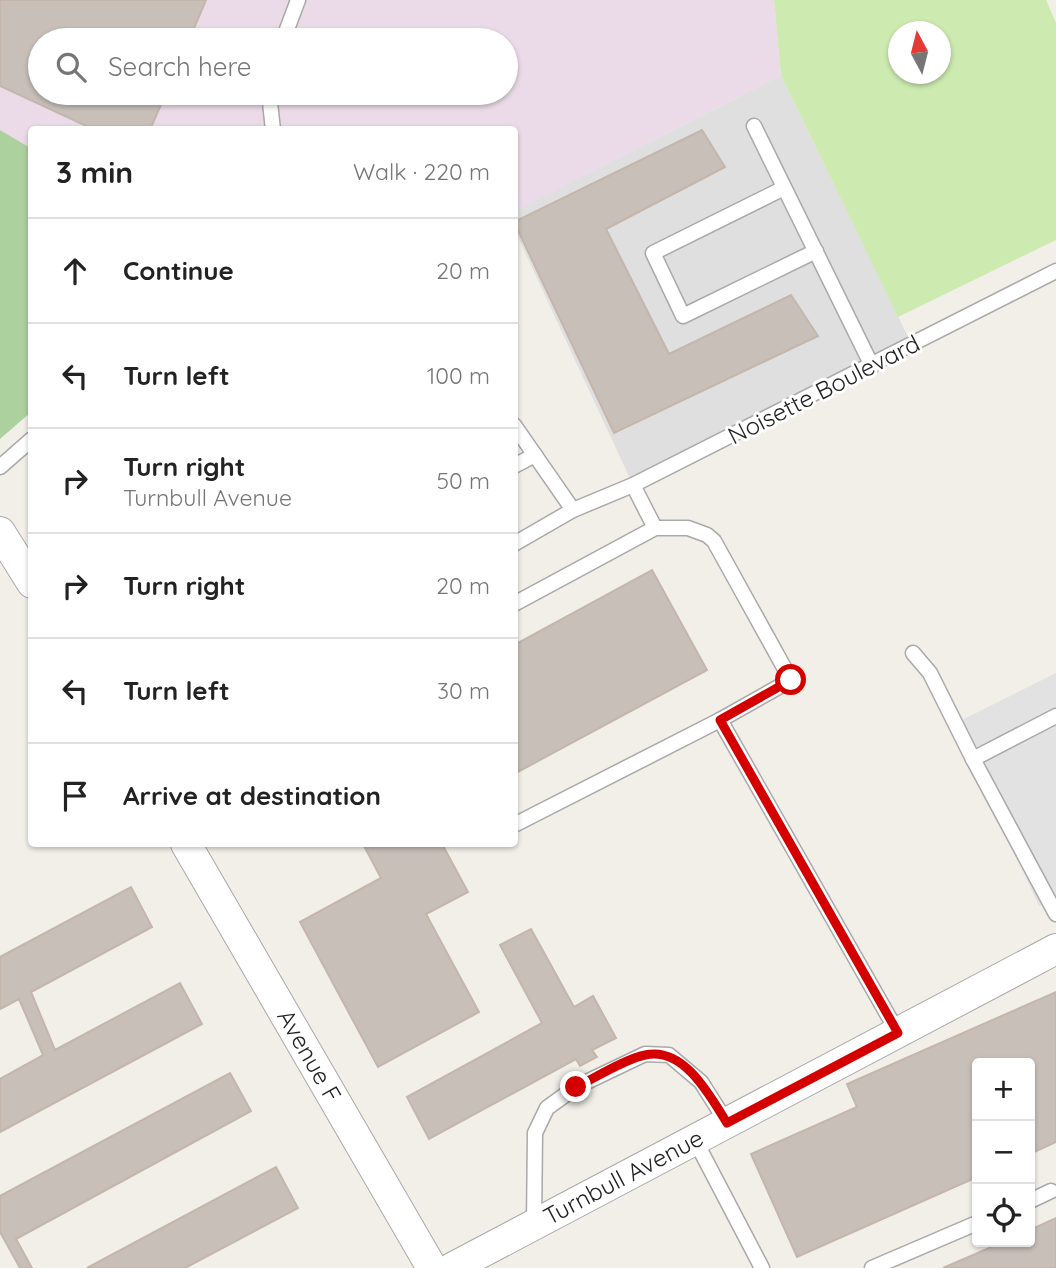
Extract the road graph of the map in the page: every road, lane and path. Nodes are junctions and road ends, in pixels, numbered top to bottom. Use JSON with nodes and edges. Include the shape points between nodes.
{"nodes":[{"id":1,"x":298,"y":0,"type":"edge"},
{"id":2,"x":287,"y":28,"type":"edge"},
{"id":3,"x":270,"y":105,"type":"edge"},
{"id":4,"x":273,"y":126,"type":"edge"},
{"id":5,"x":754,"y":126,"type":"dead end"},
{"id":6,"x":784,"y":188,"type":"junction"},
{"id":7,"x":816,"y":251,"type":"junction"},
{"id":8,"x":1056,"y":271,"type":"edge"},
{"id":9,"x":872,"y":366,"type":"junction"},
{"id":10,"x":518,"y":430,"type":"edge"},
{"id":11,"x":28,"y":442,"type":"edge"},
{"id":12,"x":536,"y":455,"type":"junction"},
{"id":13,"x":518,"y":464,"type":"edge"},
{"id":14,"x":0,"y":467,"type":"edge"},
{"id":15,"x":633,"y":485,"type":"junction"},
{"id":16,"x":573,"y":510,"type":"junction"},
{"id":17,"x":655,"y":528,"type":"junction"},
{"id":18,"x":0,"y":532,"type":"edge"},
{"id":19,"x":518,"y":542,"type":"edge"},
{"id":20,"x":28,"y":577,"type":"edge"},
{"id":21,"x":518,"y":602,"type":"edge"},
{"id":22,"x":913,"y":653,"type":"dead end"},
{"id":23,"x":1056,"y":716,"type":"edge"},
{"id":24,"x":720,"y":720,"type":"junction"},
{"id":25,"x":973,"y":759,"type":"junction"},
{"id":26,"x":518,"y":823,"type":"edge"},
{"id":27,"x":188,"y":847,"type":"edge"},
{"id":28,"x":1056,"y":914,"type":"edge"},
{"id":29,"x":1056,"y":949,"type":"edge"},
{"id":30,"x":898,"y":1033,"type":"junction"},
{"id":31,"x":727,"y":1123,"type":"junction"},
{"id":32,"x":695,"y":1140,"type":"junction"},
{"id":33,"x":1051,"y":1191,"type":"dead end"},
{"id":34,"x":1035,"y":1198,"type":"edge"},
{"id":35,"x":534,"y":1225,"type":"junction"},
{"id":36,"x":972,"y":1225,"type":"edge"},
{"id":37,"x":432,"y":1268,"type":"edge"},
{"id":38,"x":452,"y":1268,"type":"edge"},
{"id":39,"x":762,"y":1268,"type":"edge"},
{"id":40,"x":872,"y":1268,"type":"edge"}],
"edges":[{"from":1,"to":2,"type":"lane"},
{"from":3,"to":4,"type":"lane"},
{"from":5,"to":6,"type":"lane"},
{"from":6,"to":7,"type":"lane"},
{"from":6,"to":7,"type":"lane","via":[[653,253],[683,316]]},
{"from":7,"to":9,"type":"lane"},
{"from":8,"to":9,"type":"lane","name":"Noisette Boulevard"},
{"from":9,"to":15,"type":"lane","name":"Noisette Boulevard"},
{"from":10,"to":12,"type":"lane"},
{"from":11,"to":14,"type":"lane"},
{"from":12,"to":13,"type":"lane"},
{"from":12,"to":16,"type":"lane"},
{"from":15,"to":16,"type":"lane","name":"Noisette Boulevard"},
{"from":15,"to":17,"type":"lane"},
{"from":16,"to":19,"type":"lane","name":"Noisette Boulevard"},
{"from":17,"to":21,"type":"lane"},
{"from":17,"to":24,"type":"lane","via":[[688,528],[714,541],[791,680]]},
{"from":18,"to":20,"type":"street"},
{"from":22,"to":25,"type":"lane","via":[[930,673]]},
{"from":23,"to":25,"type":"lane"},
{"from":24,"to":26,"type":"lane"},
{"from":24,"to":30,"type":"lane"},
{"from":25,"to":28,"type":"lane"},
{"from":27,"to":37,"type":"street","name":"Avenue F"},
{"from":29,"to":30,"type":"street","name":"Turnbull Avenue"},
{"from":30,"to":31,"type":"street","name":"Turnbull Avenue"},
{"from":31,"to":32,"type":"street","name":"Turnbull Avenue"},
{"from":31,"to":35,"type":"lane","via":[[701,1082],[669,1055],[645,1055],[576,1087],[547,1108],[535,1133]]},
{"from":32,"to":35,"type":"street","name":"Turnbull Avenue"},
{"from":32,"to":39,"type":"lane"},
{"from":33,"to":34,"type":"lane"},
{"from":35,"to":38,"type":"street","name":"Turnbull Avenue"},
{"from":36,"to":40,"type":"lane"}]}
